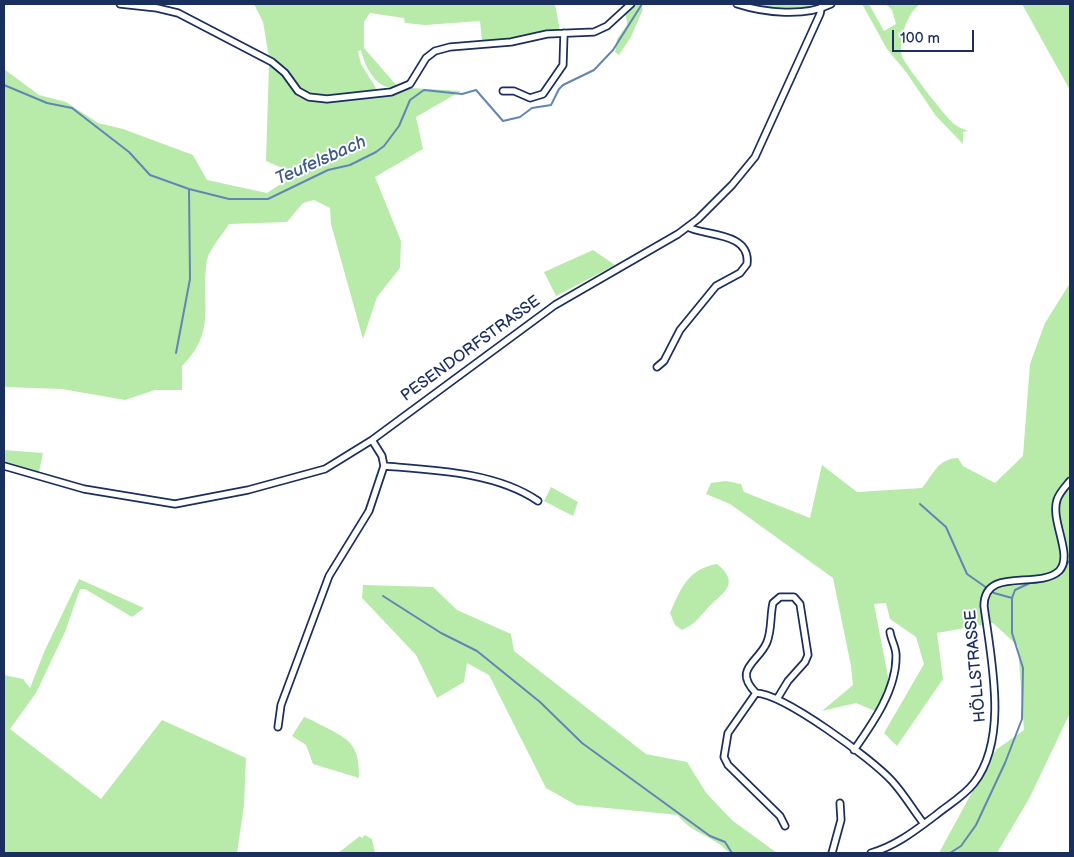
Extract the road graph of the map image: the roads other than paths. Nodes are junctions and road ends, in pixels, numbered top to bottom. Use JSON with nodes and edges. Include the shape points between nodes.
{"nodes":[{"id":1,"x":120,"y":4,"type":"edge"},
{"id":2,"x":631,"y":4,"type":"edge"},
{"id":3,"x":737,"y":4,"type":"edge"},
{"id":4,"x":831,"y":4,"type":"edge"},
{"id":5,"x":822,"y":6,"type":"edge"},
{"id":6,"x":564,"y":34,"type":"junction"},
{"id":7,"x":502,"y":91,"type":"dead end"},
{"id":8,"x":688,"y":227,"type":"junction"},
{"id":9,"x":657,"y":368,"type":"dead end"},
{"id":10,"x":372,"y":440,"type":"junction"},
{"id":11,"x":4,"y":466,"type":"edge"},
{"id":12,"x":384,"y":466,"type":"junction"},
{"id":13,"x":1070,"y":481,"type":"edge"},
{"id":14,"x":538,"y":501,"type":"dead end"},
{"id":15,"x":890,"y":632,"type":"dead end"},
{"id":16,"x":756,"y":693,"type":"junction"},
{"id":17,"x":777,"y":699,"type":"junction"},
{"id":18,"x":278,"y":727,"type":"dead end"},
{"id":19,"x":854,"y":750,"type":"junction"},
{"id":20,"x":840,"y":803,"type":"dead end"},
{"id":21,"x":924,"y":824,"type":"junction"},
{"id":22,"x":785,"y":826,"type":"dead end"},
{"id":23,"x":832,"y":853,"type":"edge"},
{"id":24,"x":871,"y":853,"type":"edge"}],
"edges":[{"from":1,"to":6,"type":"street","via":[[178,13],[272,62],[298,91],[317,99],[399,90],[413,80],[426,58],[442,48]]},
{"from":2,"to":6,"type":"street","via":[[601,29]]},
{"from":3,"to":5,"type":"street","via":[[782,11]]},
{"from":4,"to":5,"type":"street"},
{"from":5,"to":8,"type":"street","name":"PESENDORFSTRASSE","via":[[755,156]]},
{"from":6,"to":7,"type":"street","via":[[563,65],[543,94],[530,98],[514,91]]},
{"from":8,"to":9,"type":"street","via":[[730,239],[744,251],[746,264],[740,272],[716,286],[680,330]]},
{"from":8,"to":10,"type":"street","name":"PESENDORFSTRASSE","via":[[555,305]]},
{"from":10,"to":11,"type":"street","name":"PESENDORFSTRASSE","via":[[325,469],[248,490],[175,504],[84,489]]},
{"from":10,"to":12,"type":"street"},
{"from":12,"to":14,"type":"street","via":[[446,471],[493,481]]},
{"from":12,"to":18,"type":"street","via":[[365,520],[329,576],[281,705]]},
{"from":13,"to":21,"type":"street","name":"HÖLLSTRASSE","via":[[1056,506],[1064,552],[1061,568],[1044,578],[996,584],[984,595],[996,714],[993,741],[976,782]]},
{"from":15,"to":19,"type":"street","via":[[896,652],[892,681],[886,699]]},
{"from":16,"to":17,"type":"street"},
{"from":16,"to":17,"type":"street","via":[[748,682],[748,667],[766,644],[773,603],[780,597],[794,597],[800,604],[808,655]]},
{"from":16,"to":22,"type":"street","via":[[728,733],[724,757],[728,766],[780,816]]},
{"from":17,"to":19,"type":"street"},
{"from":19,"to":21,"type":"street","via":[[892,781]]},
{"from":20,"to":23,"type":"street","via":[[841,820]]},
{"from":21,"to":24,"type":"street","name":"HÖLLSTRASSE","via":[[895,844]]}]}
